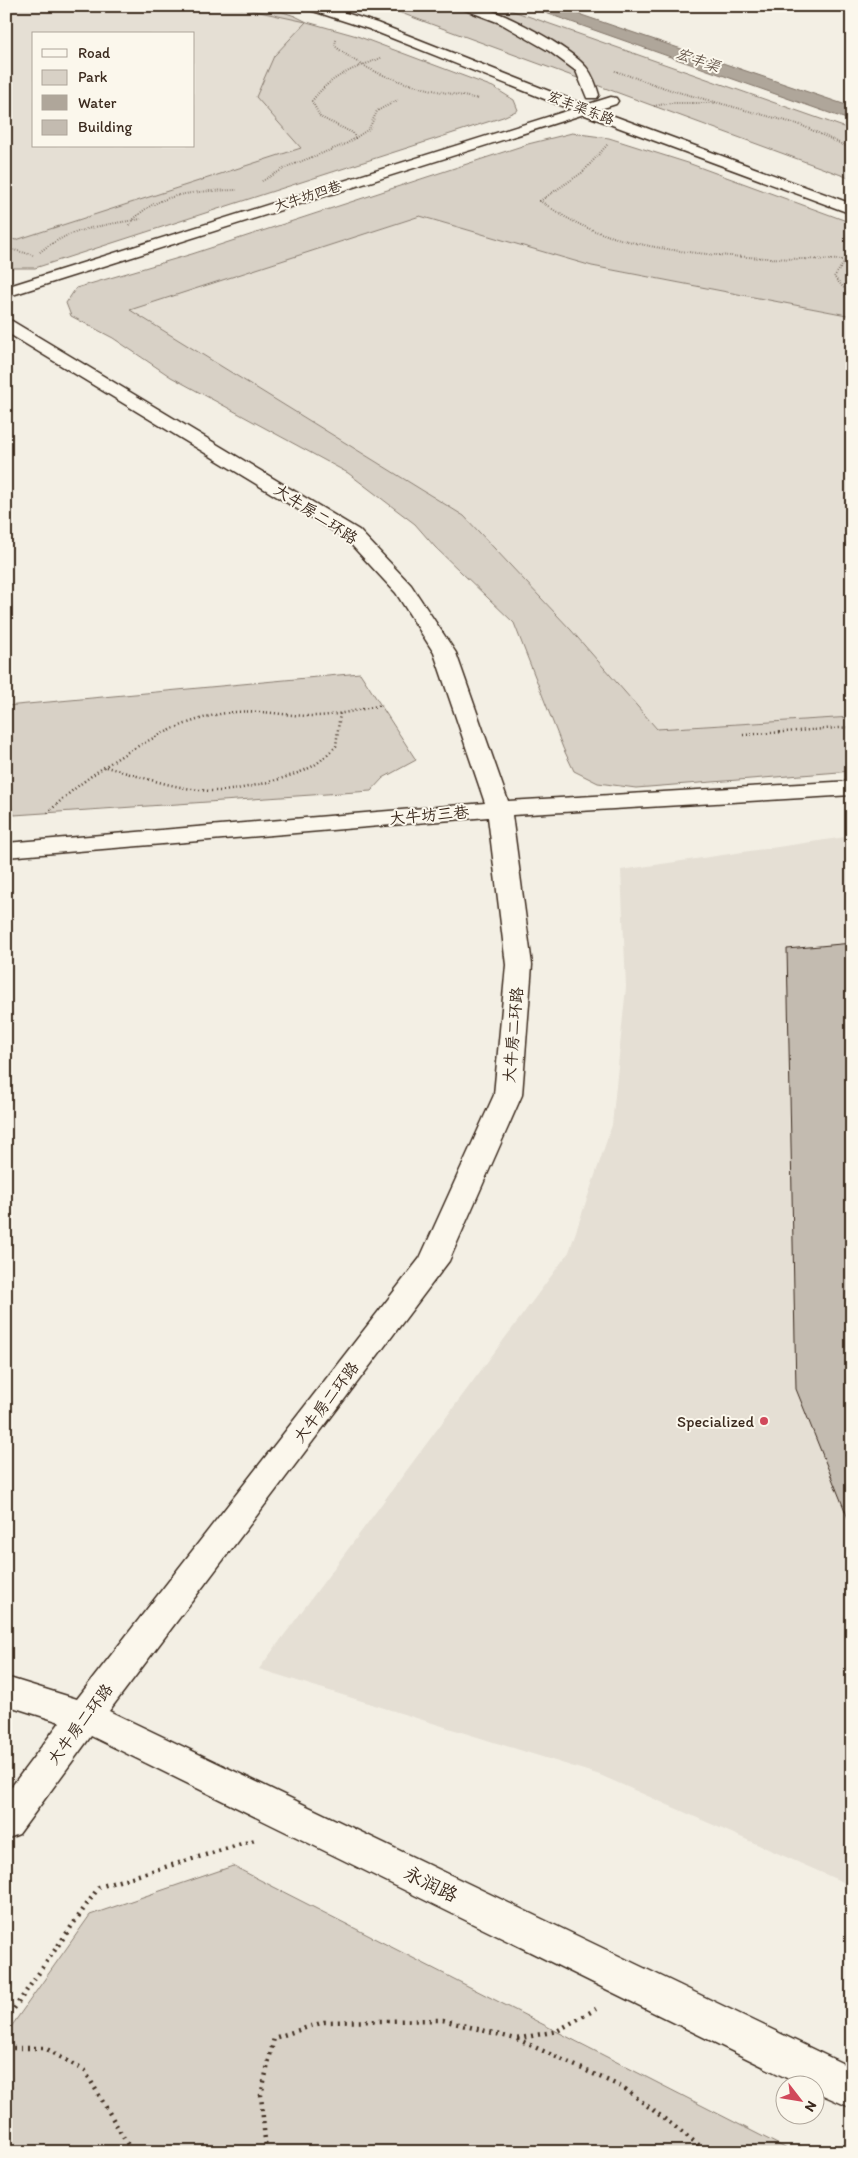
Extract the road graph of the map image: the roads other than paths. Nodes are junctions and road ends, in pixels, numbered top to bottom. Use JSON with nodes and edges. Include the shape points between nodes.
{"nodes":[{"id":1,"x":311,"y":6,"type":"edge"},
{"id":2,"x":346,"y":6,"type":"edge"},
{"id":3,"x":467,"y":6,"type":"edge"},
{"id":4,"x":464,"y":48,"type":"dead end"},
{"id":5,"x":574,"y":88,"type":"dead end"},
{"id":6,"x":592,"y":95,"type":"junction"},
{"id":7,"x":611,"y":102,"type":"junction"},
{"id":8,"x":582,"y":109,"type":"junction"},
{"id":9,"x":636,"y":111,"type":"road end"},
{"id":10,"x":852,"y":209,"type":"edge"},
{"id":11,"x":6,"y":292,"type":"edge"},
{"id":12,"x":6,"y":325,"type":"edge"},
{"id":13,"x":852,"y":788,"type":"edge"},
{"id":14,"x":499,"y":809,"type":"junction"},
{"id":15,"x":6,"y":850,"type":"edge"},
{"id":16,"x":6,"y":1691,"type":"edge"},
{"id":17,"x":85,"y":1716,"type":"junction"},
{"id":18,"x":6,"y":1823,"type":"edge"},
{"id":19,"x":852,"y":2089,"type":"edge"}],
"edges":[{"from":1,"to":8,"type":"street","name":"宏丰渠东路","via":[[374,26]]},
{"from":2,"to":4,"type":"street"},
{"from":3,"to":6,"type":"street","via":[[519,28],[554,48],[581,69]]},
{"from":5,"to":6,"type":"street","name":"宏丰渠东路"},
{"from":6,"to":7,"type":"street","name":"宏丰渠东路"},
{"from":7,"to":8,"type":"street","name":"大牛坊四巷"},
{"from":7,"to":9,"type":"street","name":"宏丰渠东路"},
{"from":8,"to":10,"type":"street","name":"宏丰渠东路"},
{"from":8,"to":11,"type":"street","name":"大牛坊四巷"},
{"from":12,"to":14,"type":"street","name":"大牛房二环路","via":[[352,534],[404,589],[445,653]]},
{"from":13,"to":14,"type":"street","name":"大牛坊三巷"},
{"from":14,"to":15,"type":"street","name":"大牛坊三巷"},
{"from":14,"to":17,"type":"street","name":"大牛房二环路","via":[[519,965],[508,1095],[434,1261]]},
{"from":16,"to":17,"type":"street","name":"永润路"},
{"from":17,"to":18,"type":"street","name":"大牛房二环路"},
{"from":17,"to":19,"type":"street","name":"永润路"}]}
